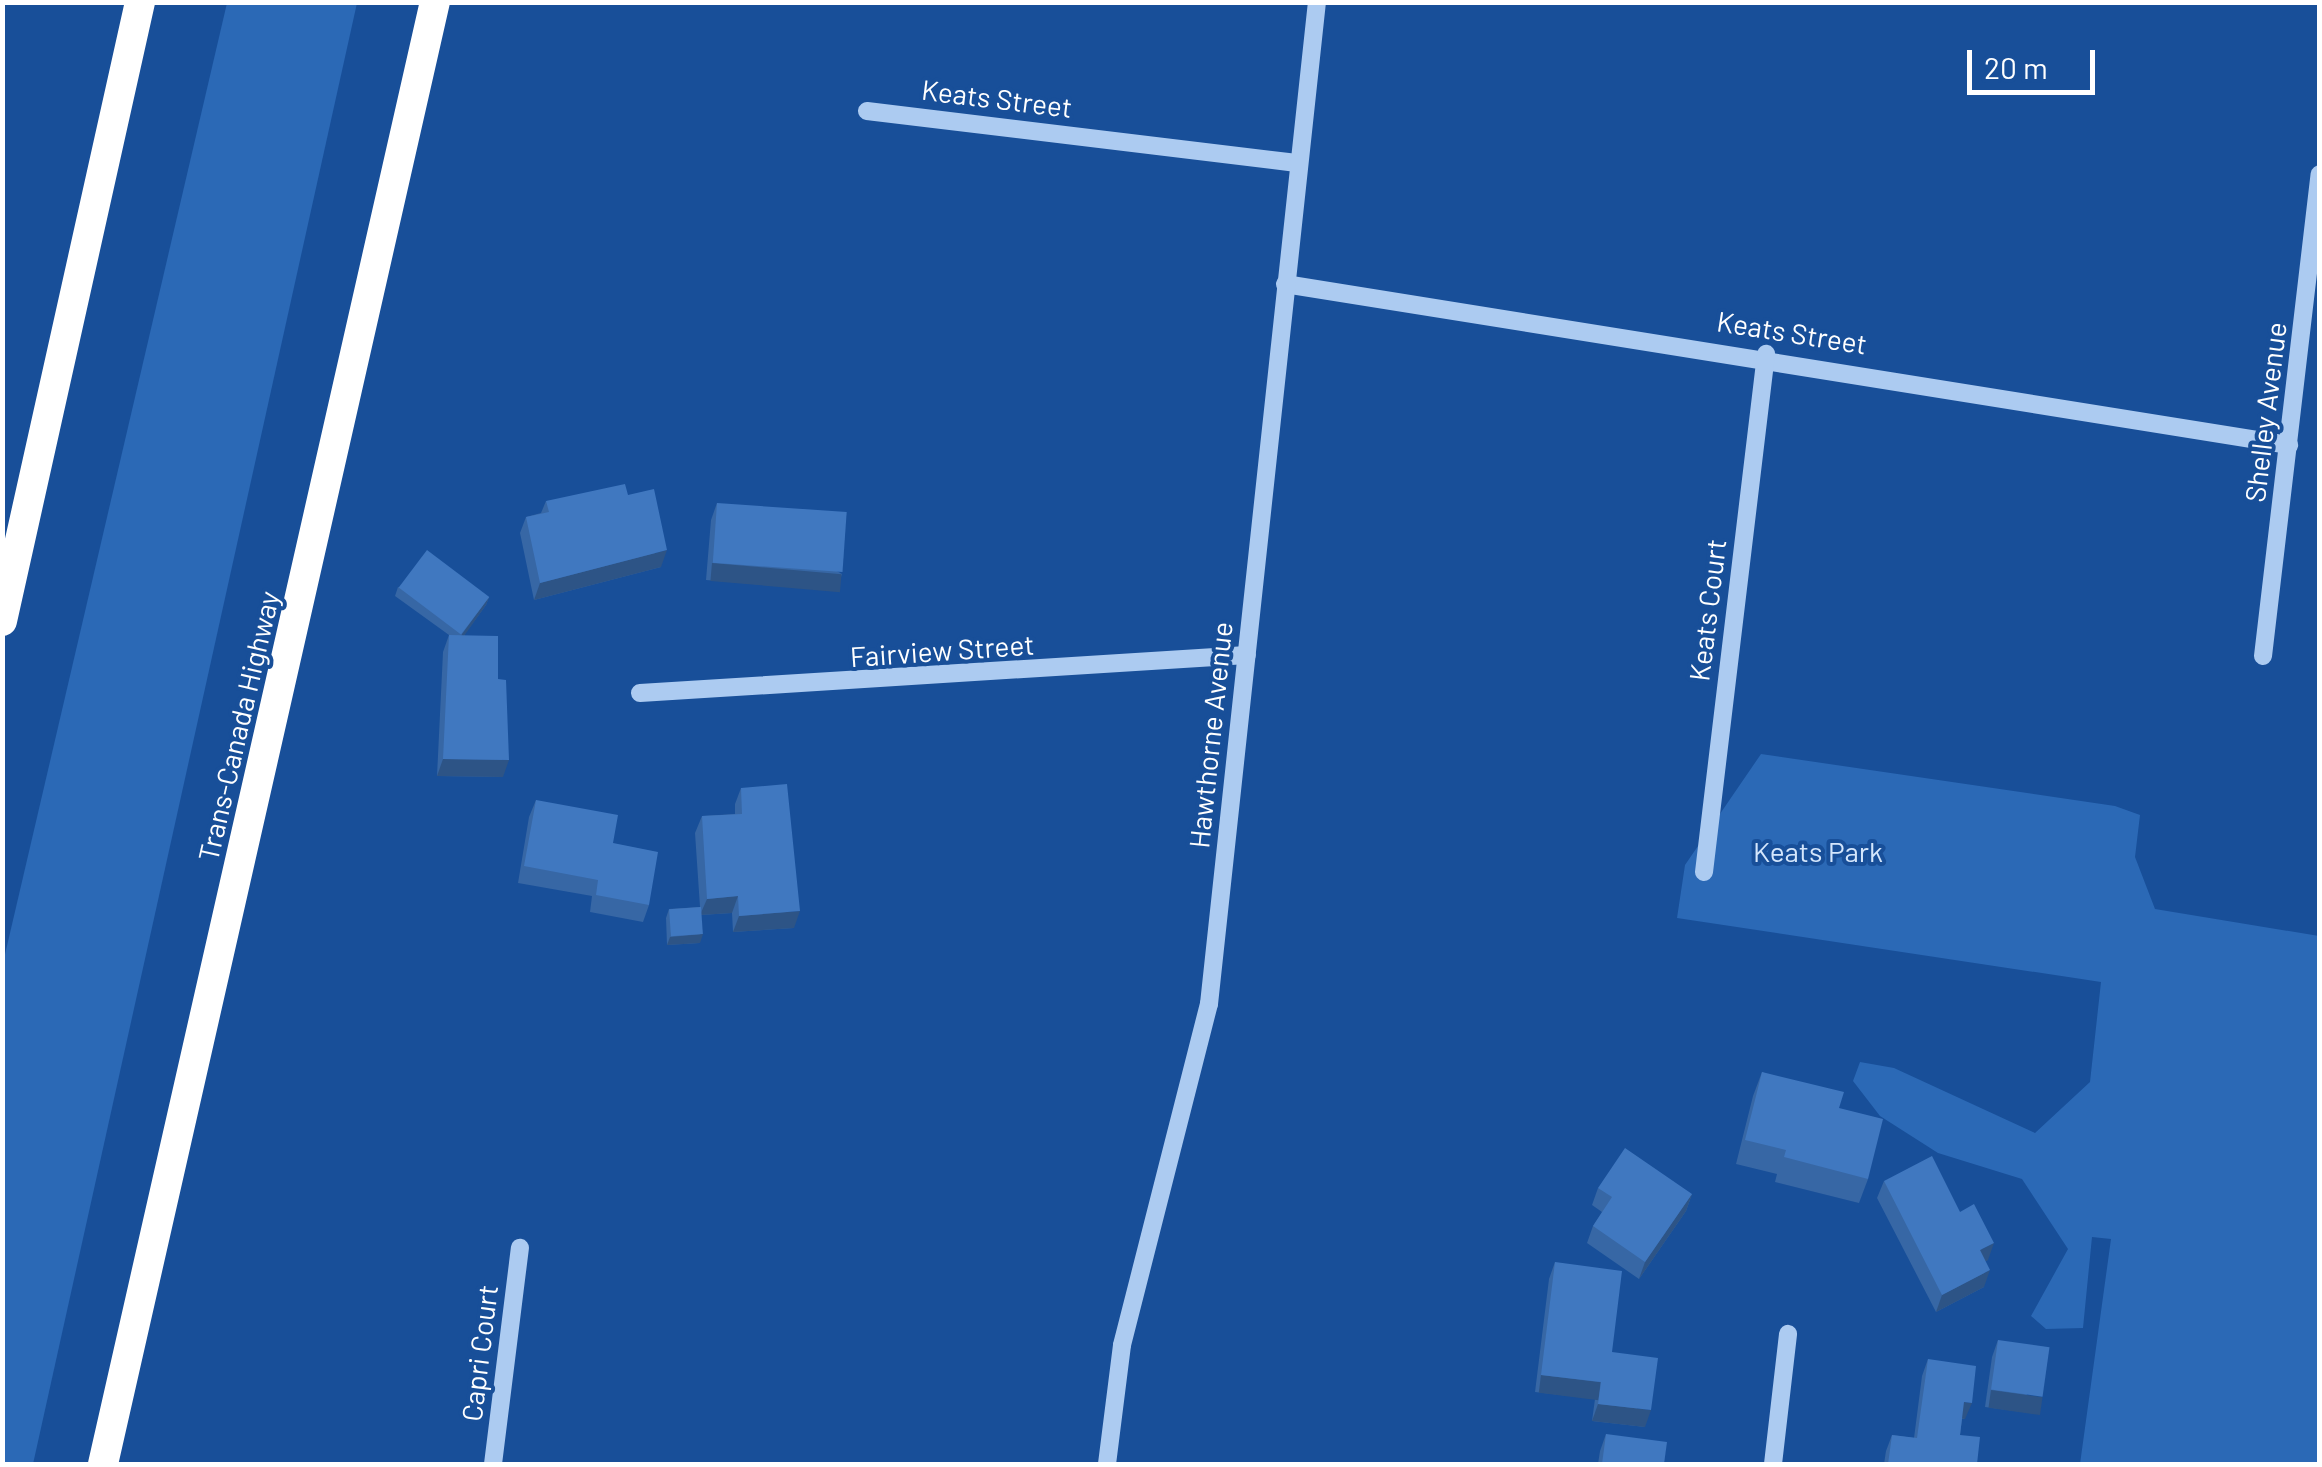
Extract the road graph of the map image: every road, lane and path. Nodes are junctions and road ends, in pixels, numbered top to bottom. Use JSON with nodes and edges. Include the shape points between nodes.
{"nodes":[{"id":1,"x":140,"y":2,"type":"edge"},
{"id":2,"x":435,"y":2,"type":"edge"},
{"id":3,"x":1317,"y":2,"type":"edge"},
{"id":4,"x":867,"y":111,"type":"dead end"},
{"id":5,"x":1300,"y":162,"type":"junction"},
{"id":6,"x":2320,"y":174,"type":"edge"},
{"id":7,"x":1285,"y":284,"type":"junction"},
{"id":8,"x":1766,"y":354,"type":"junction"},
{"id":9,"x":2289,"y":444,"type":"junction"},
{"id":10,"x":2,"y":621,"type":"edge"},
{"id":11,"x":1247,"y":655,"type":"junction"},
{"id":12,"x":2264,"y":656,"type":"dead end"},
{"id":13,"x":640,"y":693,"type":"dead end"},
{"id":14,"x":1704,"y":872,"type":"dead end"},
{"id":15,"x":520,"y":1248,"type":"dead end"},
{"id":16,"x":1788,"y":1334,"type":"dead end"},
{"id":17,"x":104,"y":1464,"type":"edge"},
{"id":18,"x":493,"y":1464,"type":"edge"},
{"id":19,"x":1107,"y":1464,"type":"edge"},
{"id":20,"x":1773,"y":1464,"type":"edge"}],
"edges":[{"from":1,"to":10,"type":"highway"},
{"from":2,"to":17,"type":"highway","name":"Trans-Canada Highway"},
{"from":3,"to":5,"type":"street","name":"Hawthorne Avenue"},
{"from":4,"to":5,"type":"street","name":"Keats Street"},
{"from":5,"to":7,"type":"street","name":"Hawthorne Avenue"},
{"from":6,"to":9,"type":"street","name":"Shelley Avenue"},
{"from":7,"to":8,"type":"street","name":"Keats Street"},
{"from":7,"to":11,"type":"street","name":"Hawthorne Avenue"},
{"from":8,"to":9,"type":"street","name":"Keats Street"},
{"from":8,"to":14,"type":"street","name":"Keats Court"},
{"from":9,"to":12,"type":"street","name":"Shelley Avenue"},
{"from":11,"to":13,"type":"street","name":"Fairview Street"},
{"from":11,"to":19,"type":"street","name":"Hawthorne Avenue","via":[[1208,1004],[1122,1345]]},
{"from":15,"to":18,"type":"street","name":"Capri Court"},
{"from":16,"to":20,"type":"street"}]}
